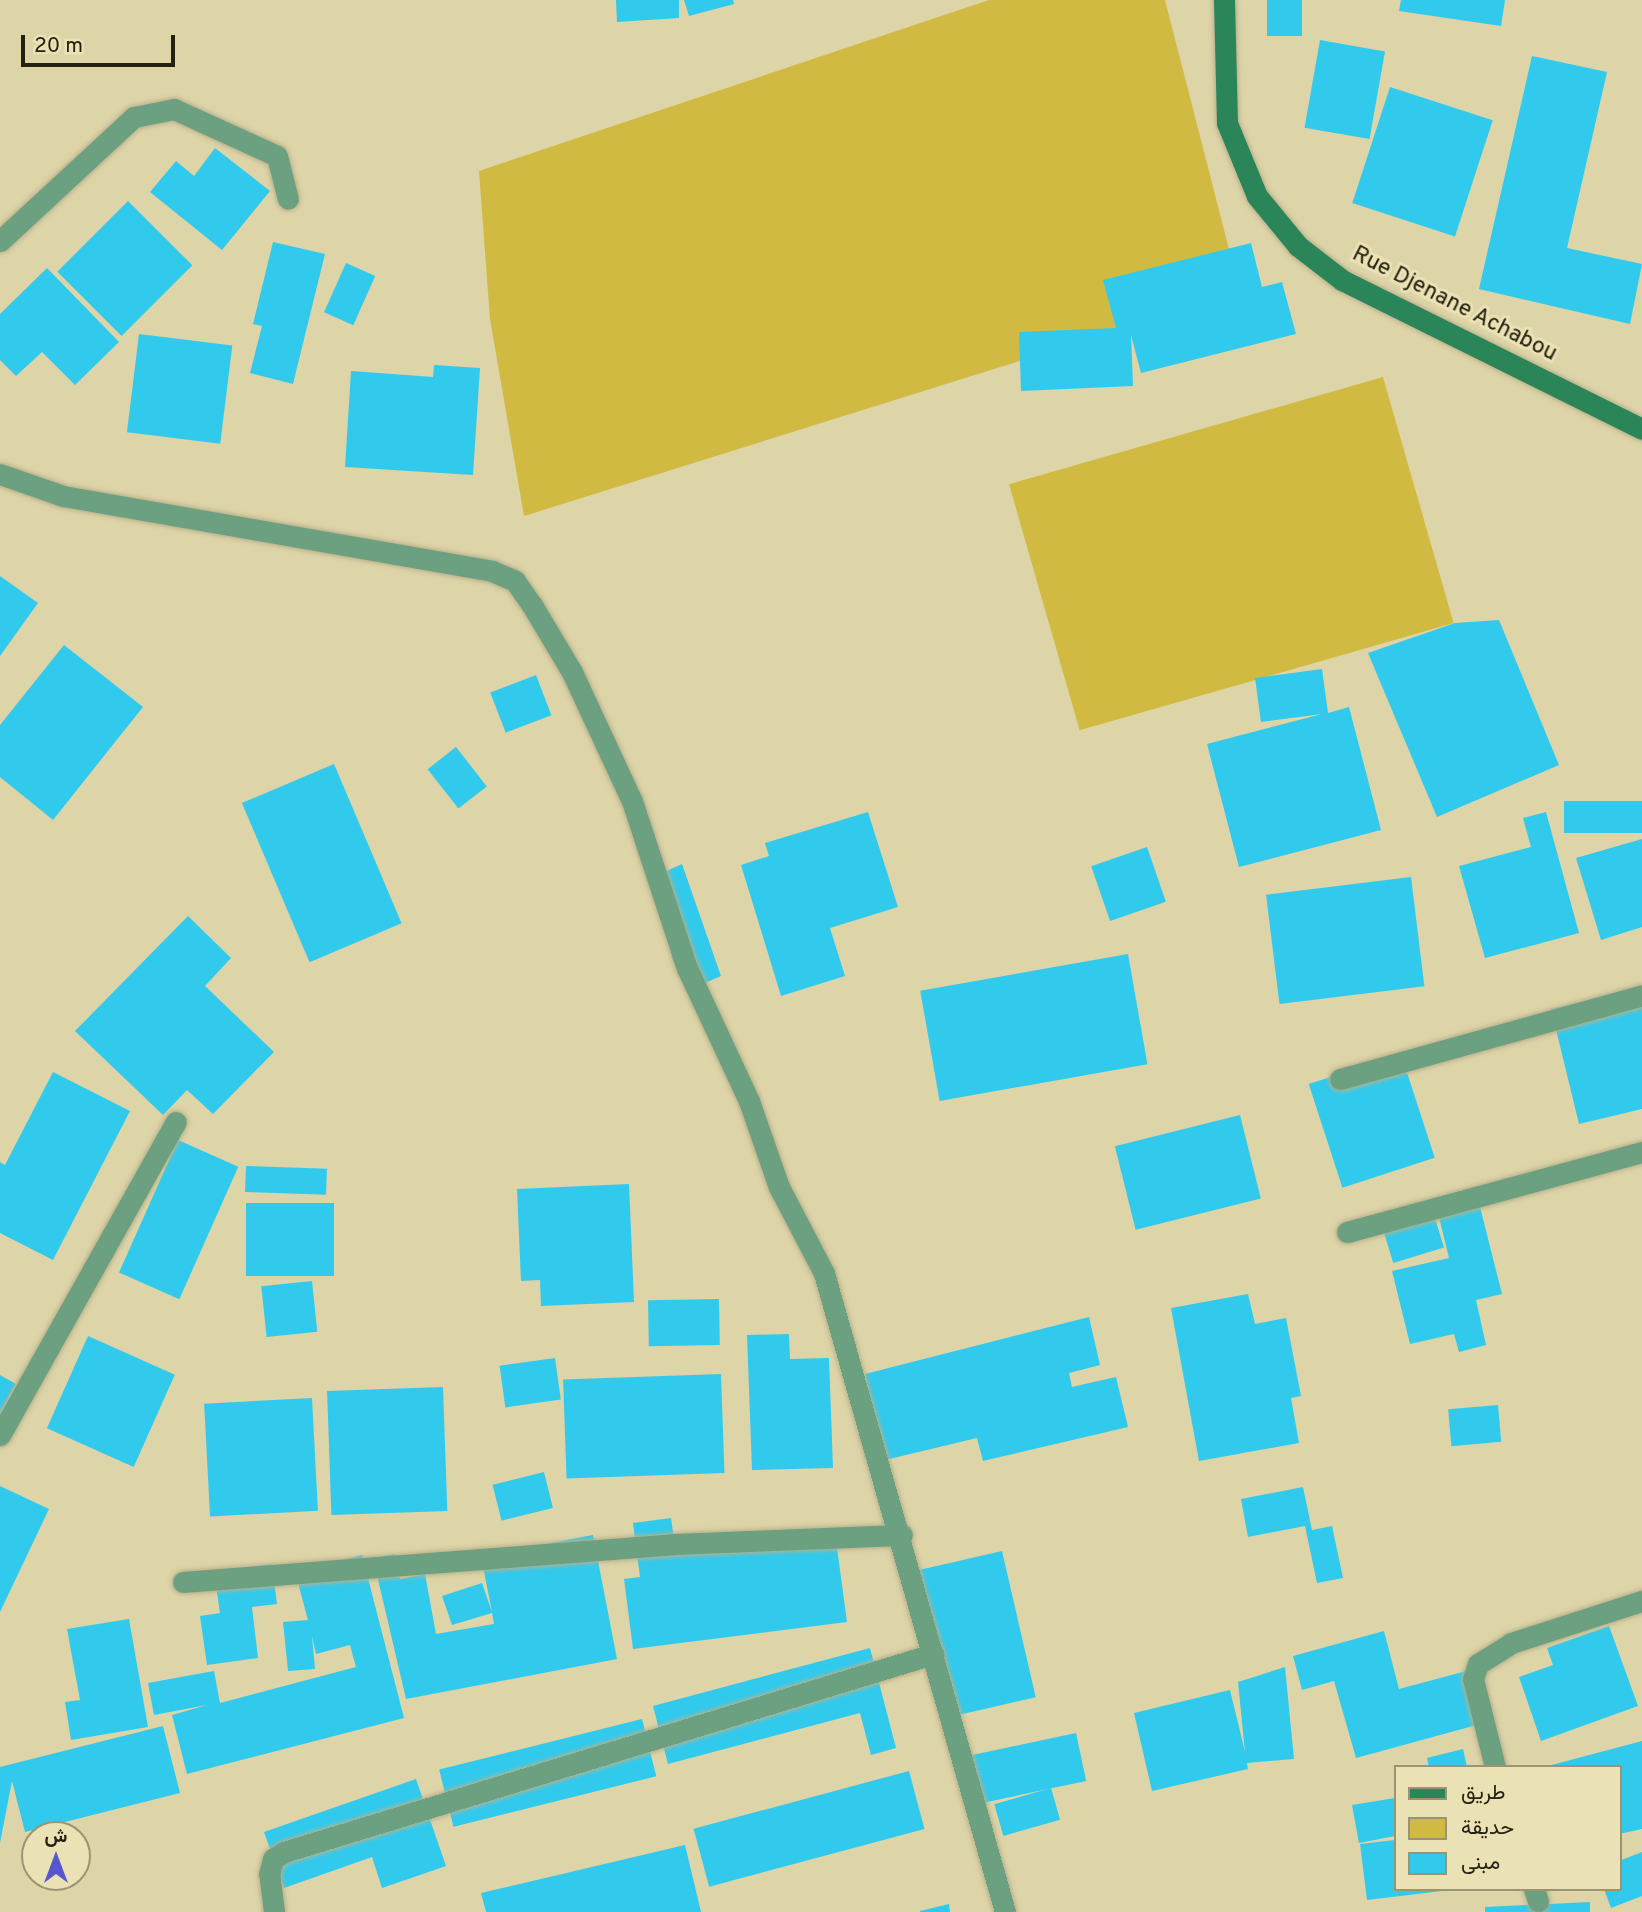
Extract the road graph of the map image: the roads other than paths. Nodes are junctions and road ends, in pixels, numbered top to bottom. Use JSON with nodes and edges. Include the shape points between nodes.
{"nodes":[{"id":1,"x":1224,"y":0,"type":"edge"},
{"id":2,"x":288,"y":199,"type":"dead end"},
{"id":3,"x":0,"y":241,"type":"edge"},
{"id":4,"x":1642,"y":429,"type":"edge"},
{"id":5,"x":0,"y":474,"type":"edge"},
{"id":6,"x":1642,"y":995,"type":"edge"},
{"id":7,"x":1340,"y":1079,"type":"dead end"},
{"id":8,"x":176,"y":1122,"type":"dead end"},
{"id":9,"x":1642,"y":1152,"type":"edge"},
{"id":10,"x":1347,"y":1232,"type":"dead end"},
{"id":11,"x":0,"y":1435,"type":"edge"},
{"id":12,"x":902,"y":1535,"type":"junction"},
{"id":13,"x":183,"y":1582,"type":"dead end"},
{"id":14,"x":1642,"y":1601,"type":"edge"},
{"id":15,"x":933,"y":1654,"type":"junction"},
{"id":16,"x":1494,"y":1765,"type":"edge"},
{"id":17,"x":275,"y":1912,"type":"edge"},
{"id":18,"x":1005,"y":1912,"type":"edge"}],
"edges":[{"from":1,"to":4,"type":"main road","name":"Rue Djenane Achabou","via":[[1227,123],[1257,196],[1298,246],[1342,280]]},
{"from":2,"to":3,"type":"street","via":[[276,156],[174,109],[134,117]]},
{"from":5,"to":12,"type":"street","via":[[63,496],[464,564],[515,581],[572,672],[632,801],[687,968],[750,1101],[779,1187],[824,1273]]},
{"from":6,"to":7,"type":"street"},
{"from":8,"to":11,"type":"street","via":[[95,1255]]},
{"from":9,"to":10,"type":"street"},
{"from":12,"to":13,"type":"street","via":[[673,1544]]},
{"from":12,"to":15,"type":"street"},
{"from":14,"to":16,"type":"street","via":[[1511,1643],[1478,1664],[1473,1679]]},
{"from":15,"to":17,"type":"street","via":[[284,1852],[269,1874]]},
{"from":15,"to":18,"type":"street"}]}
